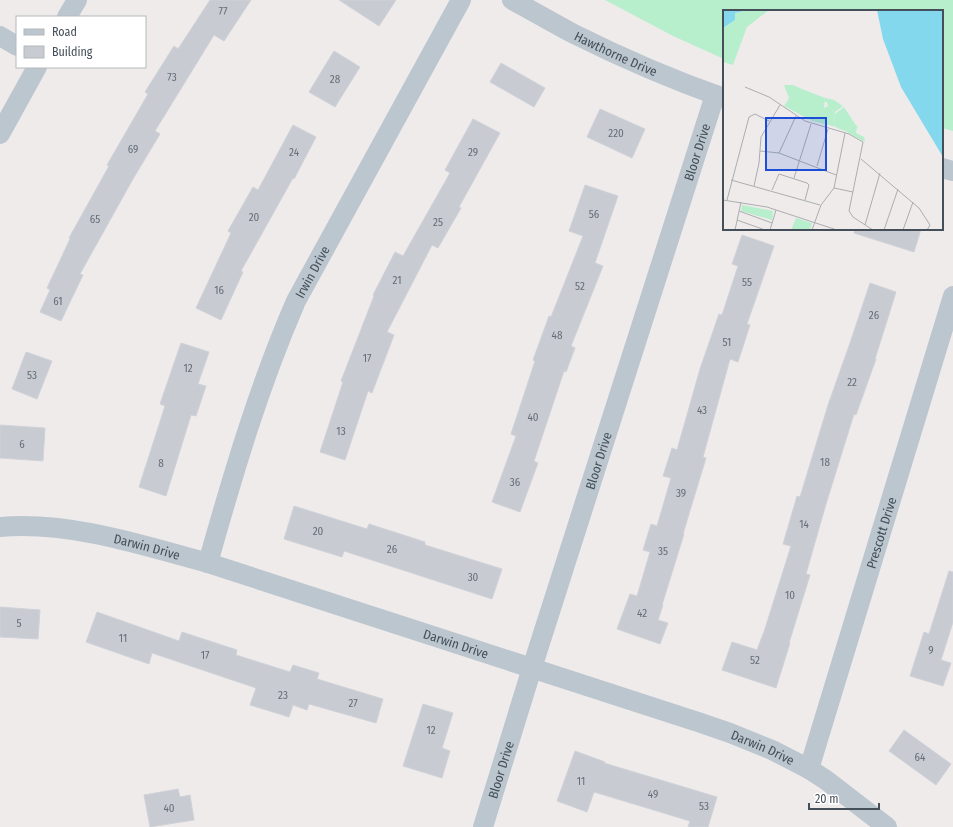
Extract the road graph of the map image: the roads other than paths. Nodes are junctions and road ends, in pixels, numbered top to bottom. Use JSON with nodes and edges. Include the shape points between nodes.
{"nodes":[{"id":1,"x":77,"y":0,"type":"edge"},
{"id":2,"x":461,"y":0,"type":"edge"},
{"id":3,"x":512,"y":0,"type":"edge"},
{"id":4,"x":68,"y":16,"type":"edge"},
{"id":5,"x":0,"y":36,"type":"edge"},
{"id":6,"x":16,"y":45,"type":"edge"},
{"id":7,"x":36,"y":68,"type":"edge"},
{"id":8,"x":720,"y":96,"type":"edge"},
{"id":9,"x":0,"y":134,"type":"edge"},
{"id":10,"x":943,"y":168,"type":"edge"},
{"id":11,"x":953,"y":171,"type":"edge"},
{"id":12,"x":953,"y":296,"type":"edge"},
{"id":13,"x":0,"y":527,"type":"edge"},
{"id":14,"x":208,"y":563,"type":"junction"},
{"id":15,"x":532,"y":668,"type":"junction"},
{"id":16,"x":809,"y":769,"type":"junction"},
{"id":17,"x":483,"y":827,"type":"edge"},
{"id":18,"x":887,"y":827,"type":"edge"}],
"edges":[{"from":1,"to":4,"type":"street"},
{"from":2,"to":14,"type":"street","name":"Irwin Drive","via":[[296,301],[268,370]]},
{"from":3,"to":8,"type":"street","name":"Hawthorne Drive","via":[[618,55]]},
{"from":5,"to":6,"type":"street"},
{"from":7,"to":9,"type":"street"},
{"from":8,"to":15,"type":"street","name":"Bloor Drive"},
{"from":10,"to":11,"type":"street"},
{"from":12,"to":16,"type":"street","name":"Prescott Drive"},
{"from":13,"to":14,"type":"street","name":"Darwin Drive","via":[[31,526],[90,534]]},
{"from":14,"to":15,"type":"street","name":"Darwin Drive"},
{"from":15,"to":16,"type":"street","name":"Darwin Drive","via":[[730,733]]},
{"from":15,"to":17,"type":"street","name":"Bloor Drive"},
{"from":16,"to":18,"type":"street","name":"Darwin Drive"}]}
